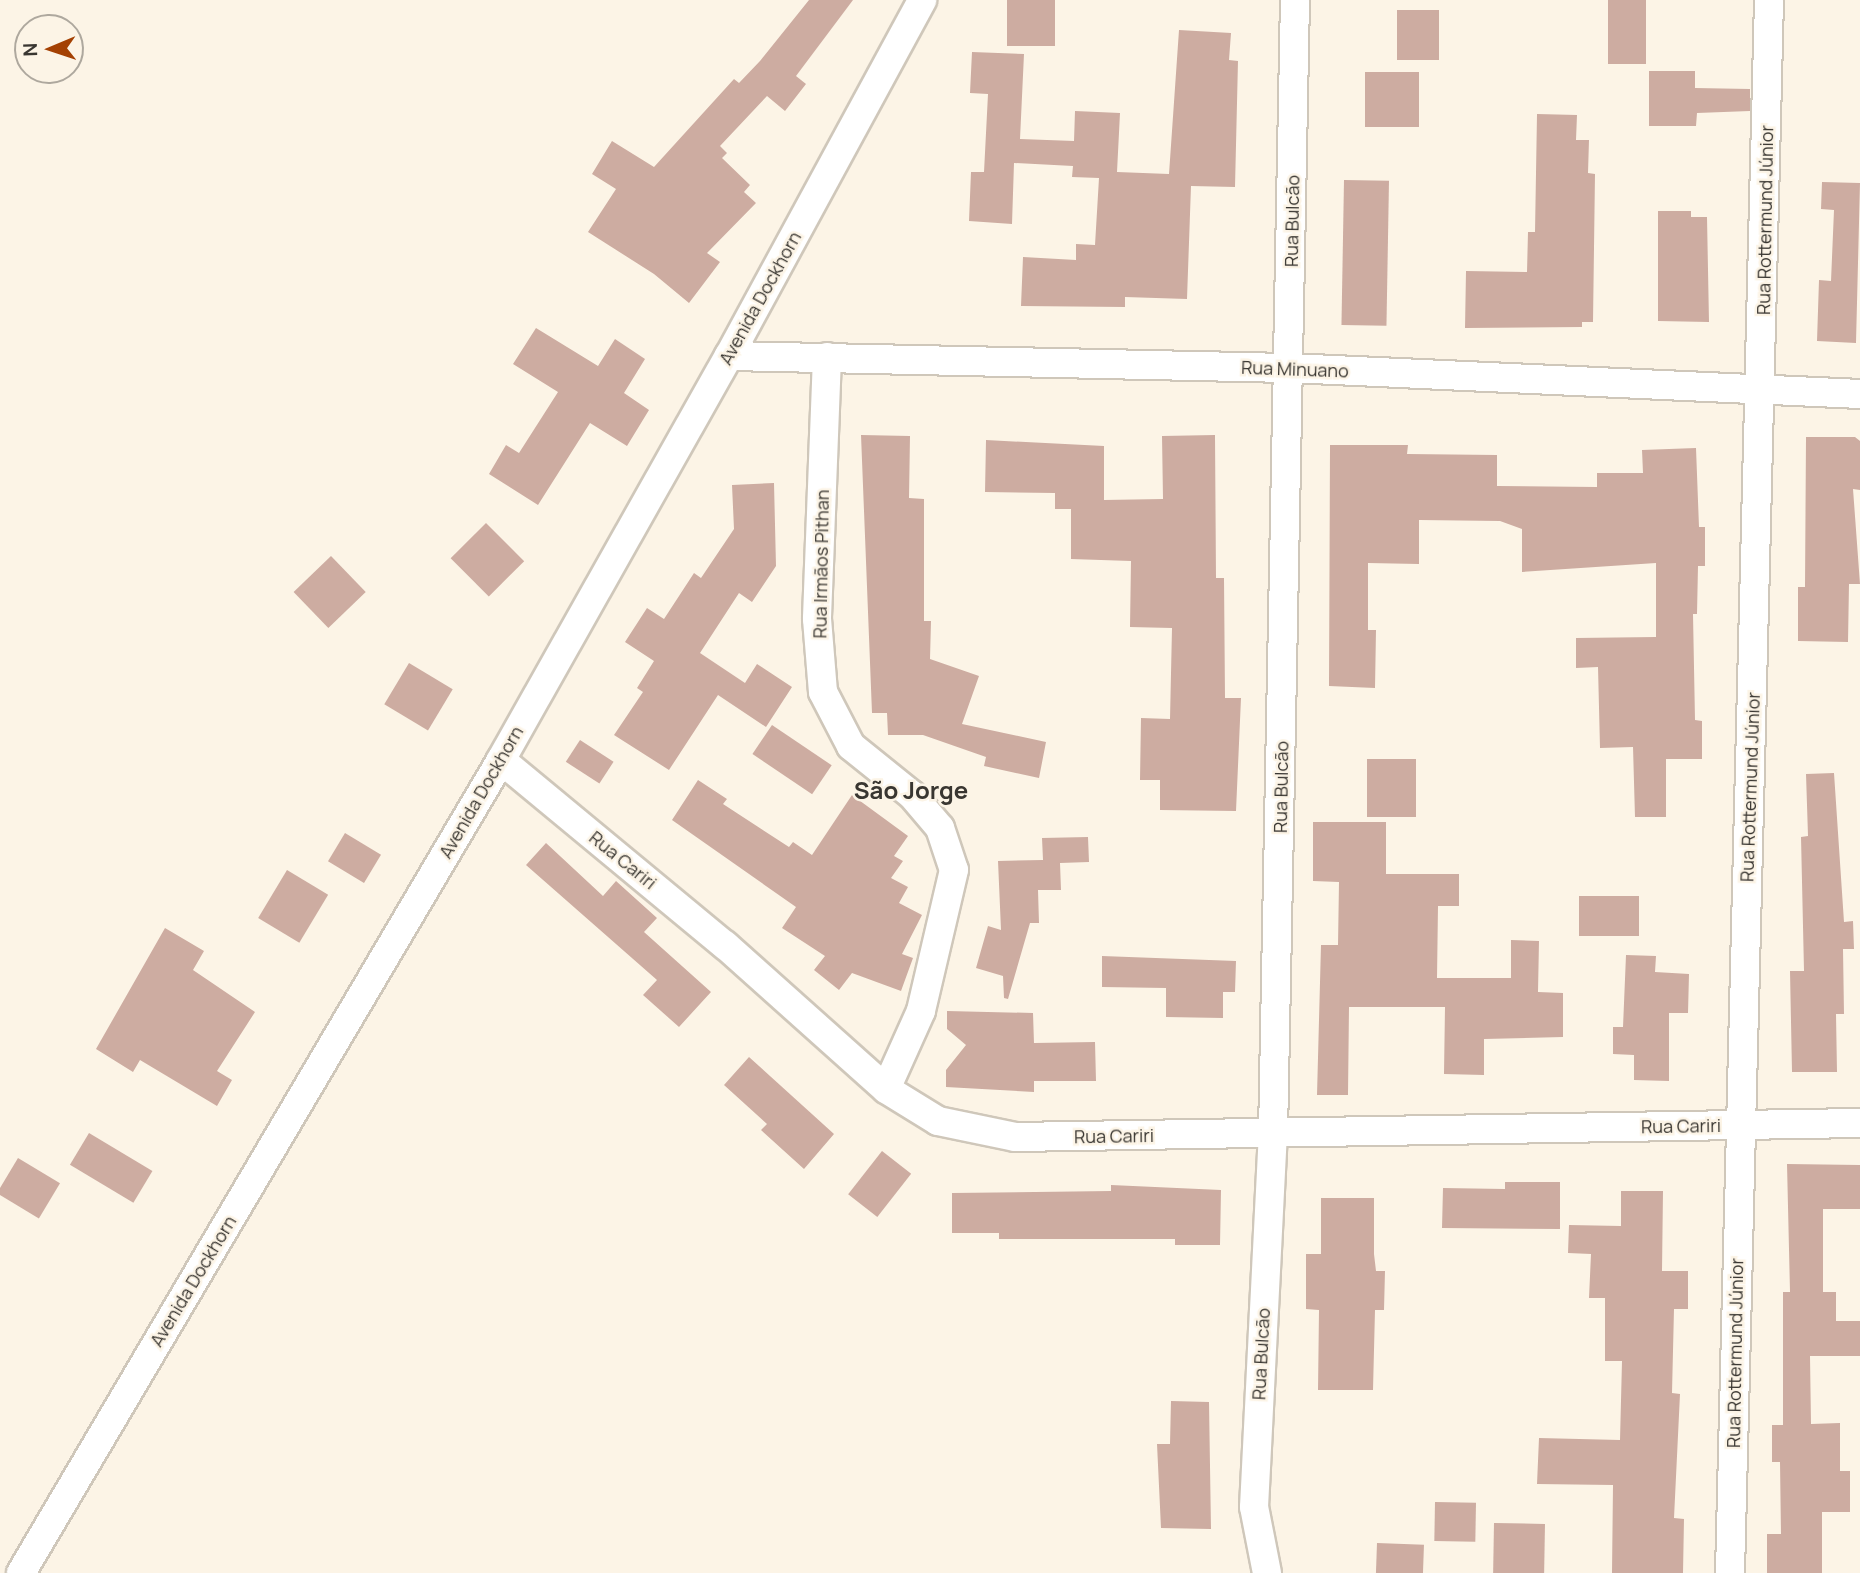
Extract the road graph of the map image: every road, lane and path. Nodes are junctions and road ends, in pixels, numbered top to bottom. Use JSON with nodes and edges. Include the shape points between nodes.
{"nodes":[{"id":1,"x":922,"y":0,"type":"edge"},
{"id":2,"x":1295,"y":0,"type":"edge"},
{"id":3,"x":1769,"y":0,"type":"edge"},
{"id":4,"x":729,"y":356,"type":"junction"},
{"id":5,"x":827,"y":357,"type":"junction"},
{"id":6,"x":1290,"y":368,"type":"junction"},
{"id":7,"x":1761,"y":392,"type":"junction"},
{"id":8,"x":1860,"y":394,"type":"edge"},
{"id":9,"x":501,"y":760,"type":"junction"},
{"id":10,"x":886,"y":1089,"type":"junction"},
{"id":11,"x":1860,"y":1123,"type":"edge"},
{"id":12,"x":1741,"y":1125,"type":"junction"},
{"id":13,"x":1272,"y":1134,"type":"junction"},
{"id":14,"x":21,"y":1573,"type":"edge"},
{"id":15,"x":1267,"y":1573,"type":"edge"},
{"id":16,"x":1730,"y":1573,"type":"edge"}],
"edges":[{"from":1,"to":4,"type":"street","name":"Avenida Dockhorn"},
{"from":2,"to":6,"type":"street","name":"Rua Bulcão"},
{"from":3,"to":7,"type":"street","name":"Rua Rottermund Júnior"},
{"from":4,"to":5,"type":"street","name":"Rua Minuano"},
{"from":4,"to":9,"type":"street","name":"Avenida Dockhorn"},
{"from":5,"to":6,"type":"street","name":"Rua Minuano"},
{"from":5,"to":10,"type":"street","name":"Rua Irmãos Pithan","via":[[817,619],[823,692],[851,746],[912,795],[940,828],[954,870],[921,1011]]},
{"from":6,"to":7,"type":"street","name":"Rua Minuano"},
{"from":6,"to":13,"type":"street","name":"Rua Bulcão"},
{"from":7,"to":8,"type":"street","name":"Rua Minuano"},
{"from":7,"to":12,"type":"street","name":"Rua Rottermund Júnior"},
{"from":9,"to":10,"type":"street","name":"Rua Cariri","via":[[725,944]]},
{"from":9,"to":14,"type":"street","name":"Avenida Dockhorn"},
{"from":10,"to":13,"type":"street","name":"Rua Cariri","via":[[938,1121],[1015,1138]]},
{"from":11,"to":12,"type":"street","name":"Rua Cariri"},
{"from":12,"to":13,"type":"street","name":"Rua Cariri"},
{"from":12,"to":16,"type":"street","name":"Rua Rottermund Júnior"},
{"from":13,"to":15,"type":"street","name":"Rua Bulcão","via":[[1254,1507]]}]}
